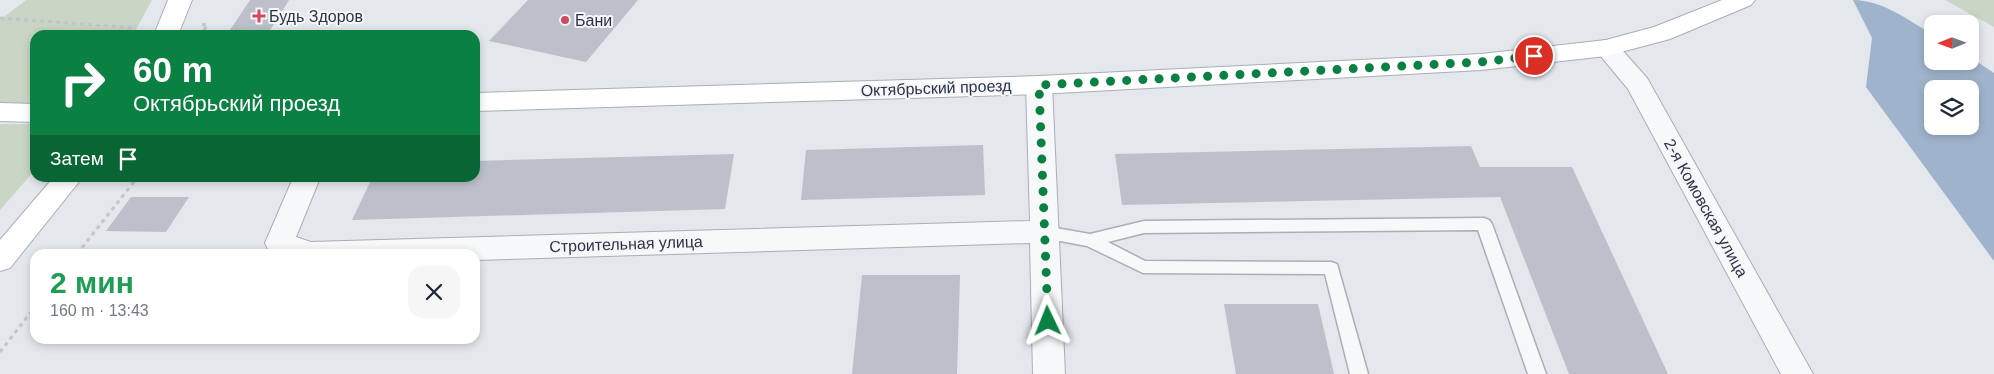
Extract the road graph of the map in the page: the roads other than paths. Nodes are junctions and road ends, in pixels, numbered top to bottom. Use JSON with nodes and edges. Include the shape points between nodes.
{"nodes":[{"id":1,"x":180,"y":0,"type":"edge"},
{"id":2,"x":1743,"y":0,"type":"edge"},
{"id":3,"x":167,"y":30,"type":"edge"},
{"id":4,"x":1606,"y":48,"type":"junction"},
{"id":5,"x":1039,"y":85,"type":"junction"},
{"id":6,"x":480,"y":102,"type":"edge"},
{"id":7,"x":0,"y":112,"type":"edge"},
{"id":8,"x":30,"y":113,"type":"edge"},
{"id":9,"x":65,"y":182,"type":"edge"},
{"id":10,"x":304,"y":182,"type":"edge"},
{"id":11,"x":1044,"y":232,"type":"junction"},
{"id":12,"x":1090,"y":240,"type":"junction"},
{"id":13,"x":298,"y":249,"type":"edge"},
{"id":14,"x":451,"y":249,"type":"edge"},
{"id":15,"x":0,"y":260,"type":"edge"},
{"id":16,"x":1049,"y":374,"type":"edge"},
{"id":17,"x":1359,"y":374,"type":"edge"},
{"id":18,"x":1537,"y":374,"type":"edge"},
{"id":19,"x":1797,"y":374,"type":"edge"}],
"edges":[{"from":1,"to":3,"type":"street"},
{"from":2,"to":4,"type":"street","name":"Октябрьский проезд","via":[[1662,33]]},
{"from":4,"to":5,"type":"street","name":"Октябрьский проезд","via":[[1480,62]]},
{"from":4,"to":19,"type":"street","name":"2-я Комовская улица","via":[[1638,84]]},
{"from":5,"to":6,"type":"street","name":"Октябрьский проезд"},
{"from":5,"to":11,"type":"street"},
{"from":7,"to":8,"type":"street"},
{"from":9,"to":15,"type":"street"},
{"from":10,"to":13,"type":"street","name":"Строительная улица","via":[[279,243]]},
{"from":11,"to":12,"type":"lane"},
{"from":11,"to":14,"type":"street","name":"Строительная улица"},
{"from":11,"to":16,"type":"street"},
{"from":12,"to":17,"type":"lane","via":[[1143,267],[1331,268]]},
{"from":12,"to":18,"type":"lane","via":[[1144,227],[1484,224]]}]}
